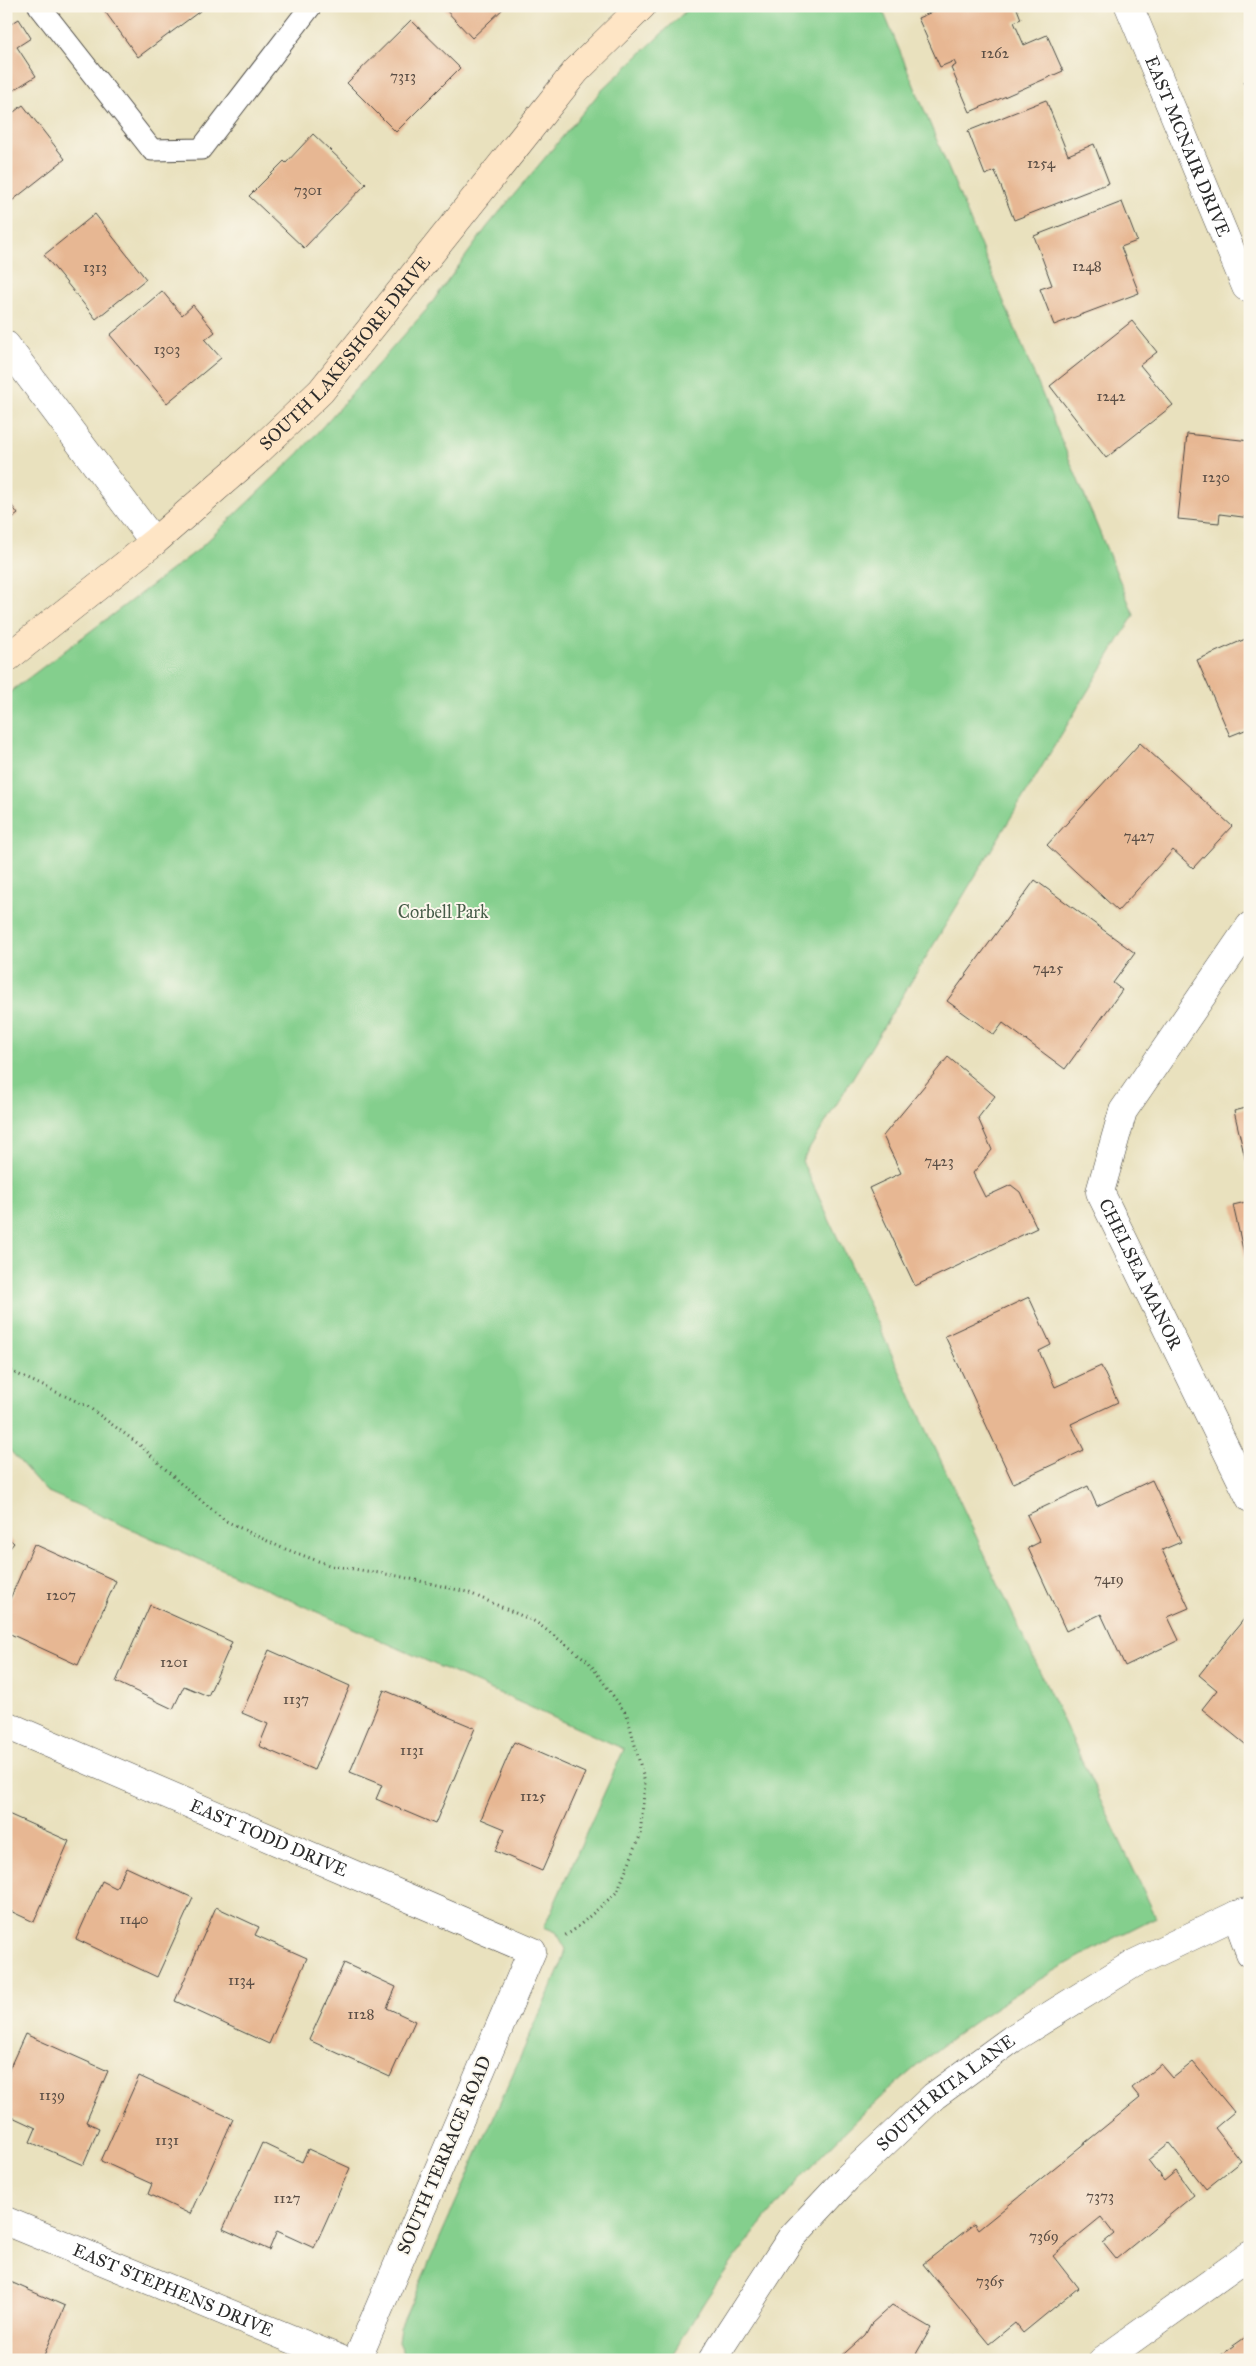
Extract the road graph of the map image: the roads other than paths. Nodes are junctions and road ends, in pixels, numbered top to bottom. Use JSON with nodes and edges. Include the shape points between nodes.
{"nodes":[{"id":1,"x":39,"y":6,"type":"edge"},
{"id":2,"x":311,"y":6,"type":"edge"},
{"id":3,"x":642,"y":6,"type":"edge"},
{"id":4,"x":1129,"y":6,"type":"edge"},
{"id":5,"x":1246,"y":287,"type":"dead end"},
{"id":6,"x":6,"y":345,"type":"edge"},
{"id":7,"x":154,"y":542,"type":"junction"},
{"id":8,"x":6,"y":659,"type":"edge"},
{"id":9,"x":1250,"y":926,"type":"edge"},
{"id":10,"x":1250,"y":1498,"type":"edge"},
{"id":11,"x":6,"y":1725,"type":"edge"},
{"id":12,"x":1243,"y":1913,"type":"edge"},
{"id":13,"x":532,"y":1951,"type":"joint"},
{"id":14,"x":1250,"y":1953,"type":"edge"},
{"id":15,"x":6,"y":2221,"type":"edge"},
{"id":16,"x":1250,"y":2255,"type":"edge"},
{"id":17,"x":342,"y":2360,"type":"edge"},
{"id":18,"x":357,"y":2360,"type":"edge"},
{"id":19,"x":712,"y":2360,"type":"edge"},
{"id":20,"x":1103,"y":2360,"type":"edge"}],
"edges":[{"from":1,"to":2,"type":"lane","via":[[152,150],[201,149]]},
{"from":3,"to":7,"type":"street","name":"SOUTH LAKESHORE DRIVE","via":[[576,71],[321,390],[255,454]]},
{"from":4,"to":5,"type":"street","name":"EAST MCNAIR DRIVE"},
{"from":6,"to":7,"type":"street"},
{"from":7,"to":8,"type":"street","name":"SOUTH LAKESHORE DRIVE"},
{"from":9,"to":10,"type":"street","name":"CHELSEA MANOR","via":[[1123,1111],[1100,1192]]},
{"from":11,"to":13,"type":"street","name":"EAST TODD DRIVE"},
{"from":12,"to":14,"type":"street"},
{"from":12,"to":19,"type":"street","name":"SOUTH RITA LANE","via":[[1133,1964],[1012,2039],[934,2096],[847,2178],[791,2238]]},
{"from":13,"to":18,"type":"street","name":"SOUTH TERRACE ROAD"},
{"from":15,"to":17,"type":"street","name":"EAST STEPHENS DRIVE"},
{"from":16,"to":20,"type":"street"}]}
